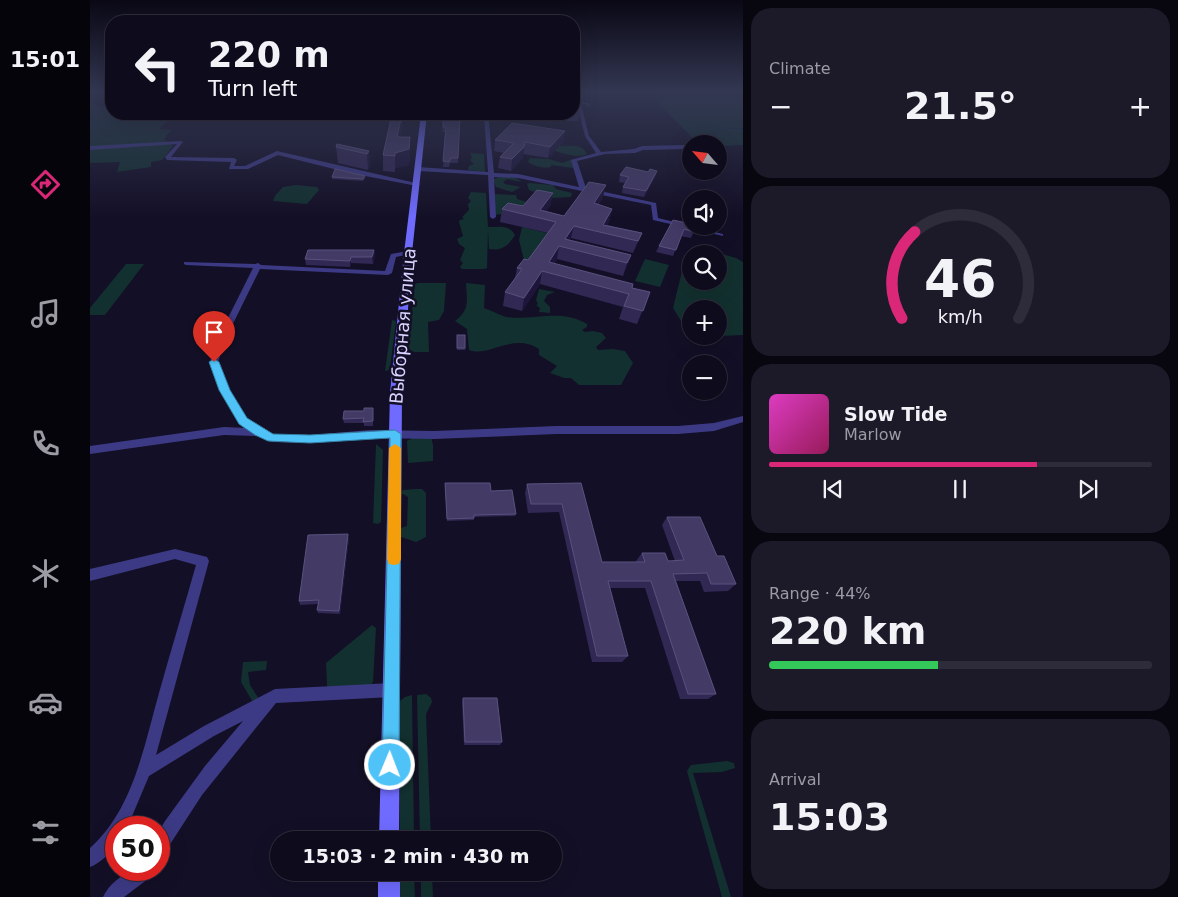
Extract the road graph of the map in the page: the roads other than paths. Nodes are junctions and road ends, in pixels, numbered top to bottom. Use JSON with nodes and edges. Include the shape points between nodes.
{"nodes":[{"id":1,"x":422,"y":134,"type":"edge"},
{"id":2,"x":488,"y":134,"type":"edge"},
{"id":3,"x":586,"y":134,"type":"edge"},
{"id":4,"x":682,"y":147,"type":"edge"},
{"id":5,"x":90,"y":148,"type":"edge"},
{"id":6,"x":599,"y":153,"type":"junction"},
{"id":7,"x":418,"y":169,"type":"junction"},
{"id":8,"x":491,"y":175,"type":"junction"},
{"id":9,"x":417,"y":184,"type":"junction"},
{"id":10,"x":583,"y":190,"type":"junction"},
{"id":11,"x":493,"y":217,"type":"dead end"},
{"id":12,"x":682,"y":225,"type":"edge"},
{"id":13,"x":408,"y":253,"type":"junction"},
{"id":14,"x":186,"y":263,"type":"dead end"},
{"id":15,"x":258,"y":265,"type":"junction"},
{"id":16,"x":743,"y":419,"type":"edge"},
{"id":17,"x":259,"y":432,"type":"junction"},
{"id":18,"x":395,"y":434,"type":"junction"},
{"id":19,"x":90,"y":450,"type":"edge"},
{"id":20,"x":90,"y":575,"type":"edge"},
{"id":21,"x":392,"y":690,"type":"junction"},
{"id":22,"x":275,"y":696,"type":"junction"},
{"id":23,"x":144,"y":771,"type":"junction"},
{"id":24,"x":125,"y":816,"type":"edge"},
{"id":25,"x":170,"y":827,"type":"edge"},
{"id":26,"x":390,"y":831,"type":"edge"},
{"id":27,"x":105,"y":844,"type":"edge"},
{"id":28,"x":90,"y":859,"type":"edge"},
{"id":29,"x":131,"y":881,"type":"edge"},
{"id":30,"x":389,"y":881,"type":"edge"},
{"id":31,"x":112,"y":897,"type":"edge"},
{"id":32,"x":389,"y":897,"type":"edge"}],
"edges":[{"from":1,"to":7,"type":"main road","name":"Выборная улица"},
{"from":2,"to":8,"type":"street"},
{"from":3,"to":6,"type":"street"},
{"from":4,"to":6,"type":"street"},
{"from":5,"to":9,"type":"street","via":[[181,142],[169,159],[234,160],[231,168],[246,168],[277,153]]},
{"from":6,"to":10,"type":"street","via":[[574,160]]},
{"from":7,"to":8,"type":"street"},
{"from":7,"to":9,"type":"main road","name":"Выборная улица"},
{"from":8,"to":10,"type":"street","via":[[518,176]]},
{"from":8,"to":11,"type":"street"},
{"from":9,"to":13,"type":"main road","name":"Выборная улица"},
{"from":10,"to":12,"type":"street","via":[[654,204],[655,219]]},
{"from":13,"to":15,"type":"street","via":[[393,255],[388,273]]},
{"from":13,"to":18,"type":"main road","name":"Выборная улица"},
{"from":14,"to":15,"type":"street"},
{"from":15,"to":17,"type":"street","via":[[221,340],[214,362],[224,390],[238,414]]},
{"from":16,"to":18,"type":"street","via":[[714,427],[678,430]]},
{"from":17,"to":18,"type":"street","via":[[285,439]]},
{"from":17,"to":19,"type":"street","via":[[224,431]]},
{"from":18,"to":21,"type":"main road","name":"Выборная улица"},
{"from":20,"to":23,"type":"street","via":[[175,554],[203,561]]},
{"from":21,"to":22,"type":"street"},
{"from":21,"to":26,"type":"main road","name":"Выборная улица"},
{"from":22,"to":23,"type":"street"},
{"from":22,"to":25,"type":"street","via":[[207,776]]},
{"from":23,"to":24,"type":"street"},
{"from":27,"to":28,"type":"street"},
{"from":29,"to":31,"type":"street"},
{"from":30,"to":32,"type":"main road"}]}
